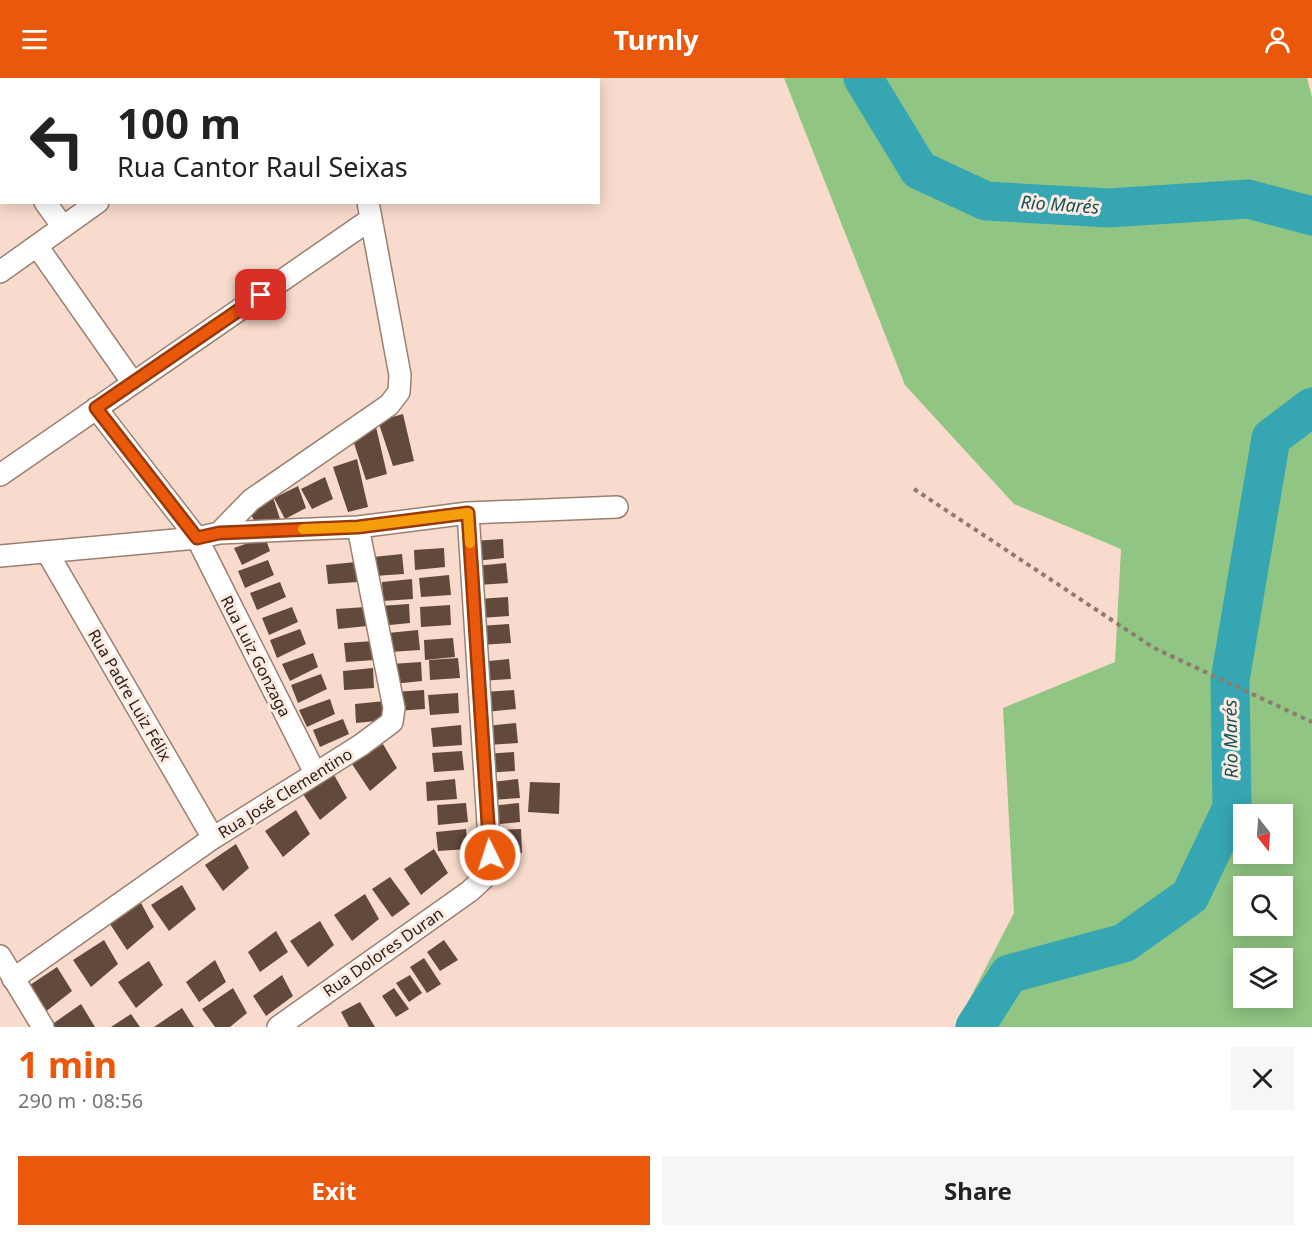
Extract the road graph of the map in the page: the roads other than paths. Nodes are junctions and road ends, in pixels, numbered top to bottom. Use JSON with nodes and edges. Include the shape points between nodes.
{"nodes":[{"id":1,"x":46,"y":204,"type":"edge"},
{"id":2,"x":95,"y":204,"type":"edge"},
{"id":3,"x":369,"y":211,"type":"edge"},
{"id":4,"x":63,"y":227,"type":"junction"},
{"id":5,"x":37,"y":246,"type":"junction"},
{"id":6,"x":0,"y":272,"type":"edge"},
{"id":7,"x":133,"y":383,"type":"junction"},
{"id":8,"x":96,"y":408,"type":"junction"},
{"id":9,"x":0,"y":475,"type":"edge"},
{"id":10,"x":616,"y":507,"type":"dead end"},
{"id":11,"x":468,"y":513,"type":"junction"},
{"id":12,"x":358,"y":527,"type":"junction"},
{"id":13,"x":219,"y":533,"type":"junction"},
{"id":14,"x":197,"y":538,"type":"junction"},
{"id":15,"x":47,"y":552,"type":"junction"},
{"id":16,"x":0,"y":556,"type":"edge"},
{"id":17,"x":315,"y":773,"type":"junction"},
{"id":18,"x":213,"y":838,"type":"junction"},
{"id":19,"x":0,"y":956,"type":"edge"},
{"id":20,"x":13,"y":979,"type":"junction"},
{"id":21,"x":43,"y":1027,"type":"edge"},
{"id":22,"x":278,"y":1027,"type":"edge"}],
"edges":[{"from":1,"to":4,"type":"street"},
{"from":2,"to":4,"type":"street"},
{"from":3,"to":7,"type":"street"},
{"from":3,"to":13,"type":"street","via":[[400,375],[399,392],[389,405],[251,500]]},
{"from":4,"to":5,"type":"street"},
{"from":5,"to":6,"type":"street"},
{"from":5,"to":7,"type":"street"},
{"from":7,"to":8,"type":"street"},
{"from":8,"to":9,"type":"street"},
{"from":8,"to":14,"type":"street","name":"Rua Luiz Gonzaga"},
{"from":10,"to":11,"type":"street"},
{"from":11,"to":12,"type":"street"},
{"from":11,"to":22,"type":"street","name":"Rua Dolores Duran","via":[[490,855],[486,876]]},
{"from":12,"to":13,"type":"street"},
{"from":12,"to":17,"type":"street","name":"Rua José Clementino","via":[[395,715],[392,723]]},
{"from":13,"to":14,"type":"street"},
{"from":14,"to":15,"type":"street"},
{"from":14,"to":17,"type":"street","name":"Rua Luiz Gonzaga"},
{"from":15,"to":16,"type":"street"},
{"from":15,"to":18,"type":"street","name":"Rua Padre Luiz Félix"},
{"from":17,"to":18,"type":"street","name":"Rua José Clementino"},
{"from":18,"to":20,"type":"street","name":"Rua José Clementino"},
{"from":19,"to":20,"type":"street"},
{"from":20,"to":21,"type":"street"}]}
